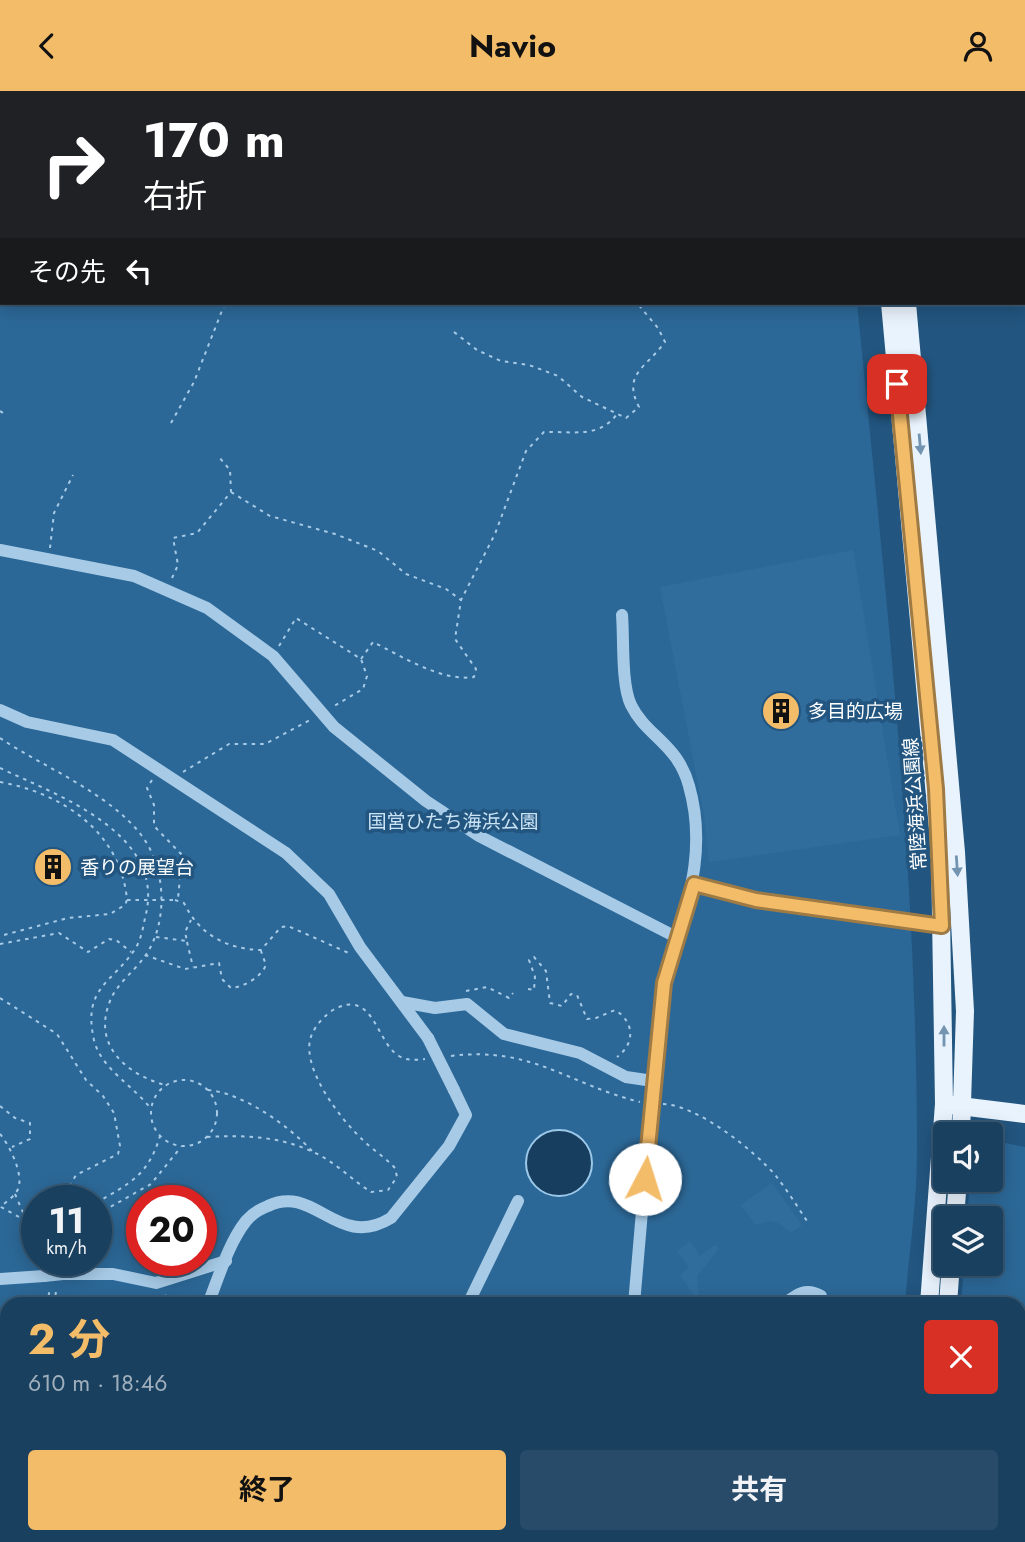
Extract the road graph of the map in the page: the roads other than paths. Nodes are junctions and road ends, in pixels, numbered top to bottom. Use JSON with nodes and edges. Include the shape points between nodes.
{"nodes":[{"id":1,"x":890,"y":305,"type":"edge"},
{"id":2,"x":908,"y":305,"type":"edge"},
{"id":3,"x":0,"y":550,"type":"edge"},
{"id":4,"x":622,"y":615,"type":"dead end"},
{"id":5,"x":0,"y":710,"type":"edge"},
{"id":6,"x":694,"y":884,"type":"junction"},
{"id":7,"x":942,"y":926,"type":"junction"},
{"id":8,"x":678,"y":938,"type":"junction"},
{"id":9,"x":402,"y":1002,"type":"junction"},
{"id":10,"x":653,"y":1081,"type":"junction"},
{"id":11,"x":944,"y":1104,"type":"junction"},
{"id":12,"x":964,"y":1107,"type":"junction"},
{"id":13,"x":1025,"y":1114,"type":"edge"},
{"id":14,"x":962,"y":1122,"type":"edge"},
{"id":15,"x":518,"y":1201,"type":"dead end"},
{"id":16,"x":226,"y":1261,"type":"junction"},
{"id":17,"x":950,"y":1276,"type":"edge"},
{"id":18,"x":0,"y":1279,"type":"edge"},
{"id":19,"x":211,"y":1297,"type":"edge"},
{"id":20,"x":471,"y":1297,"type":"edge"},
{"id":21,"x":635,"y":1297,"type":"edge"},
{"id":22,"x":795,"y":1297,"type":"edge"},
{"id":23,"x":820,"y":1297,"type":"edge"},
{"id":24,"x":930,"y":1297,"type":"edge"},
{"id":25,"x":949,"y":1297,"type":"edge"}],
"edges":[{"from":1,"to":7,"type":"main road","name":"常陸海浜公園線","via":[[936,789]]},
{"from":2,"to":12,"type":"main road","name":"常陸海浜公園線","one_way":true,"via":[[957,864],[965,1011]]},
{"from":3,"to":8,"type":"street","via":[[134,576],[207,608],[273,656],[334,727],[426,801],[479,836]]},
{"from":4,"to":6,"type":"street","via":[[630,703],[681,762],[690,789],[696,842]]},
{"from":5,"to":9,"type":"street","via":[[27,722],[113,740],[306,869],[329,894],[360,947]]},
{"from":6,"to":7,"type":"street","via":[[756,900]]},
{"from":6,"to":8,"type":"street"},
{"from":11,"to":7,"type":"main road","name":"常陸海浜公園線","one_way":true},
{"from":8,"to":10,"type":"street","via":[[664,983]]},
{"from":9,"to":10,"type":"street","via":[[435,1008],[457,1003],[475,1008],[504,1034],[562,1048],[626,1077]]},
{"from":9,"to":16,"type":"street","bridge":true,"via":[[428,1038],[466,1115],[456,1137],[391,1217],[379,1225],[349,1227],[301,1202],[279,1202],[248,1218]]},
{"from":10,"to":21,"type":"street"},
{"from":11,"to":12,"type":"main road"},
{"from":11,"to":24,"type":"main road","name":"常陸海浜公園線"},
{"from":12,"to":13,"type":"main road"},
{"from":12,"to":14,"type":"main road","name":"常陸海浜公園線"},
{"from":15,"to":20,"type":"street"},
{"from":16,"to":18,"type":"street","bridge":true,"via":[[156,1283],[113,1274]]},
{"from":16,"to":19,"type":"street"},
{"from":17,"to":25,"type":"main road"},
{"from":22,"to":23,"type":"street","via":[[805,1291]]}]}
